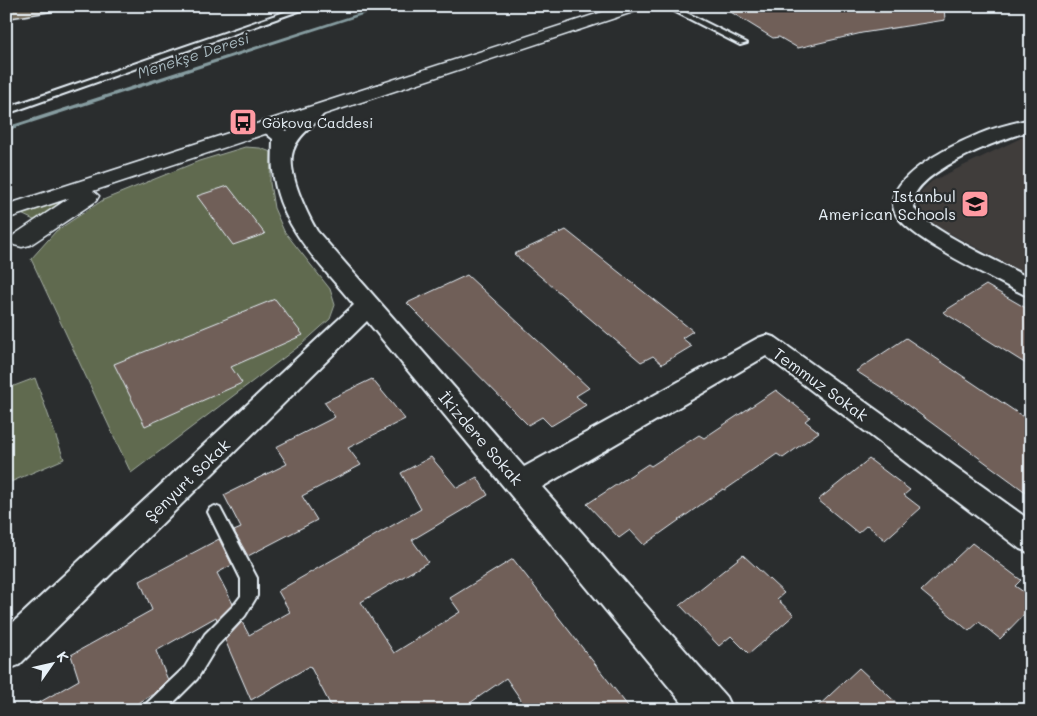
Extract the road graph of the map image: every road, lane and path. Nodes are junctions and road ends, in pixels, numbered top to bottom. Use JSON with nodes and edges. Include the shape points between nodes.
{"nodes":[{"id":1,"x":51,"y":6,"type":"edge"},
{"id":2,"x":310,"y":6,"type":"edge"},
{"id":3,"x":638,"y":6,"type":"edge"},
{"id":4,"x":667,"y":6,"type":"edge"},
{"id":5,"x":619,"y":10,"type":"edge"},
{"id":6,"x":6,"y":14,"type":"edge"},
{"id":7,"x":743,"y":43,"type":"dead end"},
{"id":8,"x":6,"y":111,"type":"edge"},
{"id":9,"x":316,"y":112,"type":"junction"},
{"id":10,"x":1031,"y":125,"type":"edge"},
{"id":11,"x":267,"y":127,"type":"junction"},
{"id":12,"x":231,"y":138,"type":"junction"},
{"id":13,"x":283,"y":151,"type":"junction"},
{"id":14,"x":121,"y":175,"type":"junction"},
{"id":15,"x":6,"y":212,"type":"edge"},
{"id":16,"x":6,"y":220,"type":"edge"},
{"id":17,"x":14,"y":247,"type":"edge"},
{"id":18,"x":1031,"y":289,"type":"edge"},
{"id":19,"x":367,"y":307,"type":"junction"},
{"id":20,"x":521,"y":484,"type":"junction"},
{"id":21,"x":215,"y":512,"type":"dead end"},
{"id":22,"x":1031,"y":539,"type":"edge"},
{"id":23,"x":6,"y":653,"type":"edge"},
{"id":24,"x":152,"y":710,"type":"edge"},
{"id":25,"x":713,"y":710,"type":"edge"}],
"edges":[{"from":1,"to":6,"type":"main road"},
{"from":2,"to":8,"type":"lane"},
{"from":3,"to":5,"type":"street"},
{"from":4,"to":7,"type":"lane"},
{"from":5,"to":9,"type":"street"},
{"from":9,"to":11,"type":"street"},
{"from":9,"to":13,"type":"street"},
{"from":10,"to":18,"type":"street","via":[[991,135],[965,148],[929,169],[907,187],[902,199],[907,214],[928,232]]},
{"from":11,"to":12,"type":"street"},
{"from":11,"to":13,"type":"street","name":"İkizdere Sokak","via":[[283,138]]},
{"from":12,"to":13,"type":"street","via":[[263,138]]},
{"from":12,"to":14,"type":"street"},
{"from":13,"to":19,"type":"street","name":"İkizdere Sokak","via":[[283,171],[293,207],[307,234]]},
{"from":14,"to":15,"type":"street"},
{"from":14,"to":17,"type":"street"},
{"from":16,"to":17,"type":"street","via":[[20,226],[23,232]]},
{"from":19,"to":20,"type":"street","name":"İkizdere Sokak"},
{"from":19,"to":23,"type":"street","name":"Şenyurt Sokak"},
{"from":20,"to":22,"type":"street","name":"Temmuz Sokak","via":[[767,344]]},
{"from":20,"to":25,"type":"street","name":"İkizdere Sokak"},
{"from":21,"to":24,"type":"lane","via":[[252,589],[238,613],[212,638],[195,668]]}]}
